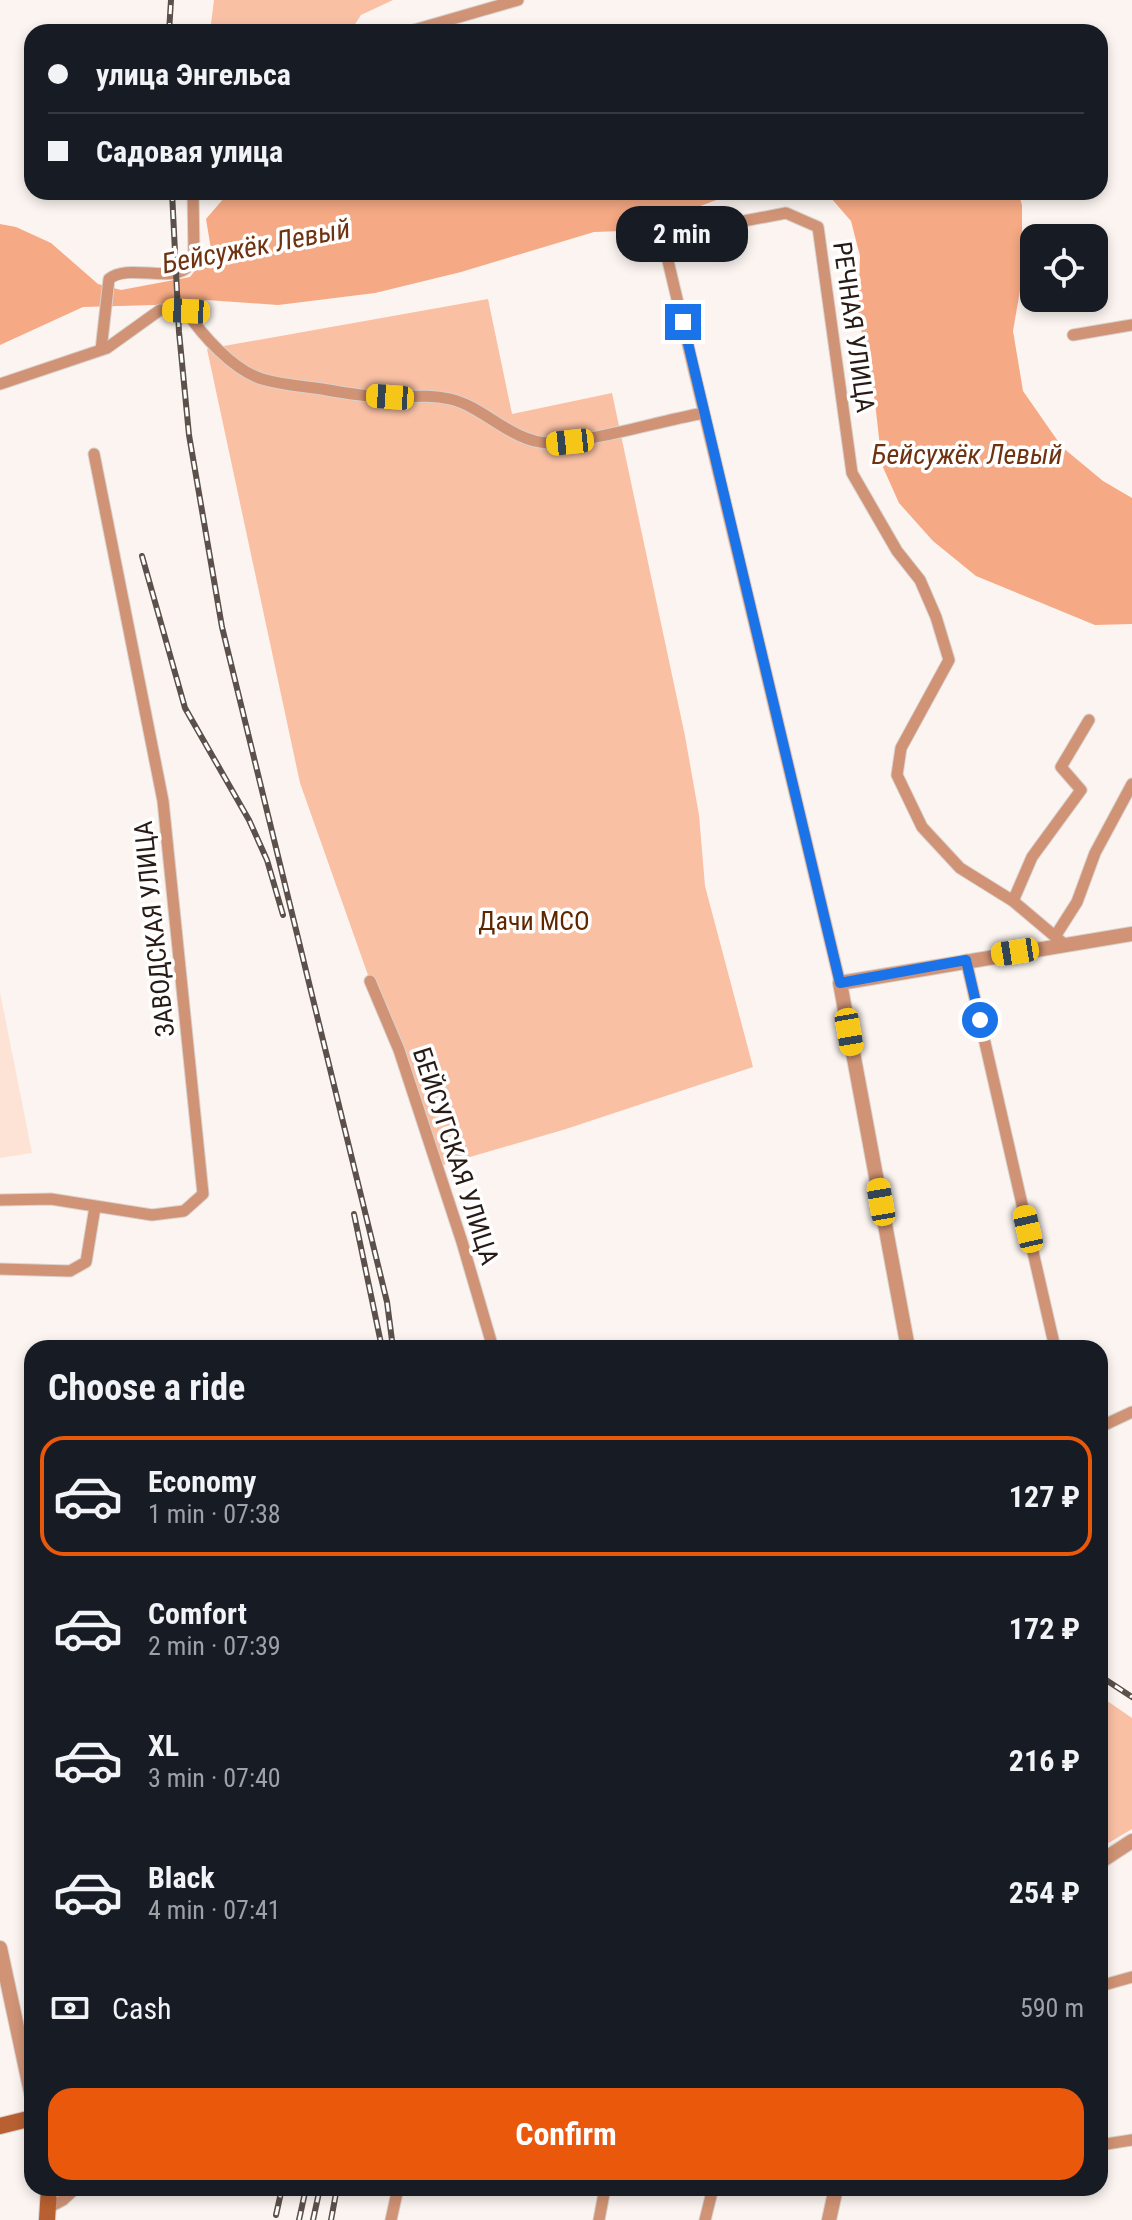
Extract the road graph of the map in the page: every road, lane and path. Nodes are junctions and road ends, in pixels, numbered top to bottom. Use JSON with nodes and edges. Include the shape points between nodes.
{"nodes":[{"id":1,"x":518,"y":0,"type":"edge"},
{"id":2,"x":482,"y":5,"type":"edge"},
{"id":3,"x":429,"y":24,"type":"edge"},
{"id":4,"x":193,"y":200,"type":"edge"},
{"id":5,"x":1132,"y":325,"type":"edge"},
{"id":6,"x":1073,"y":335,"type":"dead end"},
{"id":7,"x":101,"y":350,"type":"junction"},
{"id":8,"x":0,"y":384,"type":"edge"},
{"id":9,"x":704,"y":413,"type":"junction"},
{"id":10,"x":94,"y":454,"type":"dead end"},
{"id":11,"x":1089,"y":720,"type":"dead end"},
{"id":12,"x":1132,"y":784,"type":"edge"},
{"id":13,"x":1013,"y":901,"type":"junction"},
{"id":14,"x":1132,"y":934,"type":"edge"},
{"id":15,"x":1060,"y":940,"type":"junction"},
{"id":16,"x":966,"y":960,"type":"junction"},
{"id":17,"x":370,"y":981,"type":"dead end"},
{"id":18,"x":840,"y":983,"type":"junction"},
{"id":19,"x":0,"y":1200,"type":"edge"},
{"id":20,"x":95,"y":1207,"type":"junction"},
{"id":21,"x":0,"y":1269,"type":"edge"},
{"id":22,"x":491,"y":1340,"type":"edge"},
{"id":23,"x":907,"y":1340,"type":"edge"},
{"id":24,"x":1053,"y":1340,"type":"edge"},
{"id":25,"x":1132,"y":1416,"type":"edge"},
{"id":26,"x":1108,"y":1424,"type":"edge"},
{"id":27,"x":1132,"y":1841,"type":"edge"},
{"id":28,"x":1108,"y":1857,"type":"edge"},
{"id":29,"x":0,"y":1948,"type":"edge"},
{"id":30,"x":1132,"y":1977,"type":"edge"},
{"id":31,"x":1108,"y":1984,"type":"edge"},
{"id":32,"x":24,"y":2060,"type":"edge"},
{"id":33,"x":24,"y":2120,"type":"edge"},
{"id":34,"x":0,"y":2126,"type":"edge"},
{"id":35,"x":1132,"y":2140,"type":"edge"},
{"id":36,"x":1108,"y":2144,"type":"edge"},
{"id":37,"x":67,"y":2196,"type":"edge"},
{"id":38,"x":396,"y":2196,"type":"edge"},
{"id":39,"x":604,"y":2196,"type":"edge"},
{"id":40,"x":711,"y":2196,"type":"edge"},
{"id":41,"x":834,"y":2196,"type":"edge"},
{"id":42,"x":47,"y":2214,"type":"edge"},
{"id":43,"x":391,"y":2220,"type":"edge"},
{"id":44,"x":599,"y":2220,"type":"edge"},
{"id":45,"x":705,"y":2220,"type":"edge"},
{"id":46,"x":829,"y":2220,"type":"edge"}],
"edges":[{"from":1,"to":2,"type":"street"},
{"from":2,"to":3,"type":"street"},
{"from":4,"to":7,"type":"street","via":[[191,263],[182,271],[130,271],[109,279]]},
{"from":5,"to":6,"type":"street"},
{"from":7,"to":8,"type":"street"},
{"from":7,"to":9,"type":"street","via":[[160,310],[186,311],[217,348],[258,378],[358,395],[453,399],[535,442],[613,435]]},
{"from":9,"to":13,"type":"street","name":"РЕЧНАЯ УЛИЦА","via":[[668,261],[680,233],[786,213],[818,227],[852,473],[920,580],[949,660],[901,748],[897,775],[922,827],[960,868]]},
{"from":9,"to":18,"type":"street"},
{"from":10,"to":20,"type":"street","name":"ЗАВОДСКАЯ УЛИЦА","via":[[163,801],[203,1194],[184,1211],[152,1215]]},
{"from":11,"to":13,"type":"street","via":[[1061,767],[1081,790],[1032,857]]},
{"from":12,"to":15,"type":"street","via":[[1095,853]]},
{"from":13,"to":15,"type":"street","name":"РЕЧНАЯ УЛИЦА"},
{"from":14,"to":15,"type":"street"},
{"from":15,"to":16,"type":"street"},
{"from":16,"to":18,"type":"street"},
{"from":16,"to":24,"type":"street"},
{"from":17,"to":22,"type":"street","name":"БЕЙСУГСКАЯ УЛИЦА","via":[[399,1050]]},
{"from":18,"to":23,"type":"street"},
{"from":19,"to":20,"type":"street","name":"ЗАВОДСКАЯ УЛИЦА","via":[[51,1199]]},
{"from":20,"to":21,"type":"street","via":[[86,1262],[70,1271]]},
{"from":25,"to":26,"type":"street"},
{"from":27,"to":28,"type":"street"},
{"from":29,"to":32,"type":"street"},
{"from":30,"to":31,"type":"street"},
{"from":33,"to":34,"type":"main road"},
{"from":35,"to":36,"type":"street"},
{"from":37,"to":42,"type":"street"},
{"from":38,"to":43,"type":"street"},
{"from":39,"to":44,"type":"street"},
{"from":40,"to":45,"type":"street"},
{"from":41,"to":46,"type":"street"}]}
